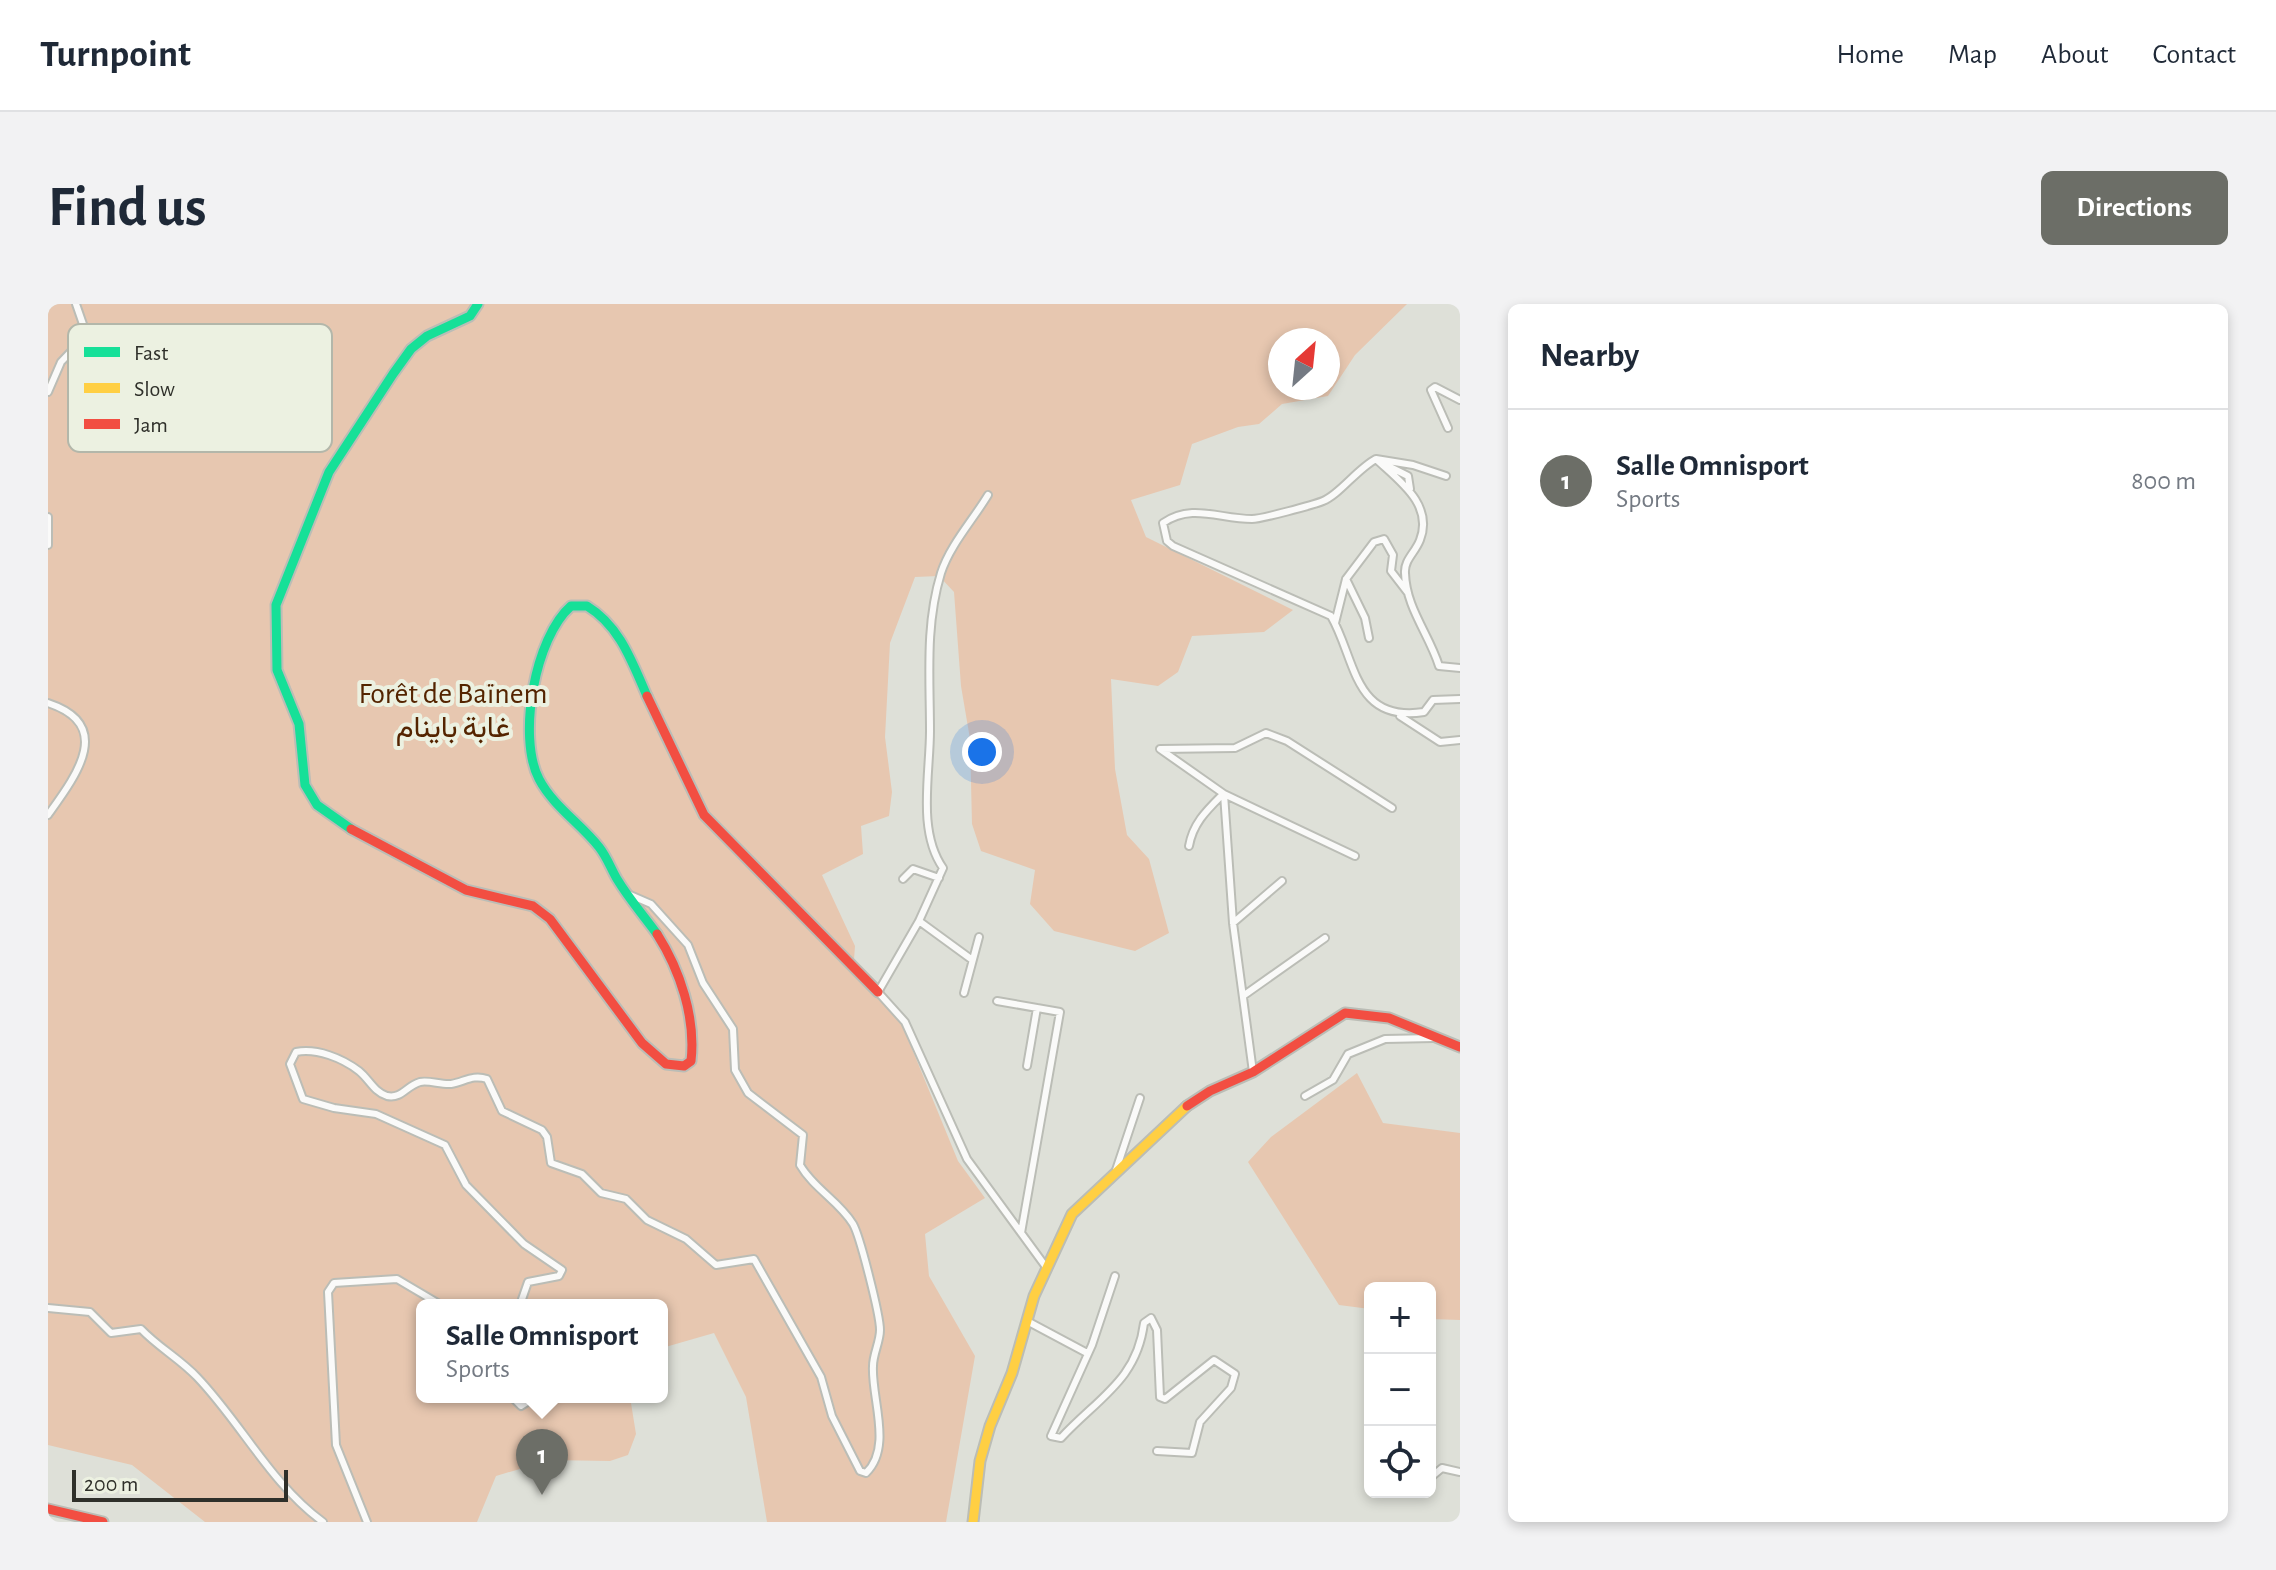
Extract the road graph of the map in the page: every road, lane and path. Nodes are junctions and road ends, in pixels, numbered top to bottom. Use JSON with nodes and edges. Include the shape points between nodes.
{"nodes":[{"id":1,"x":76,"y":304,"type":"edge"},
{"id":2,"x":478,"y":304,"type":"edge"},
{"id":3,"x":83,"y":324,"type":"edge"},
{"id":4,"x":68,"y":355,"type":"edge"},
{"id":5,"x":48,"y":392,"type":"edge"},
{"id":6,"x":1460,"y":400,"type":"edge"},
{"id":7,"x":1448,"y":428,"type":"dead end"},
{"id":8,"x":1376,"y":459,"type":"junction"},
{"id":9,"x":1446,"y":476,"type":"dead end"},
{"id":10,"x":988,"y":495,"type":"dead end"},
{"id":11,"x":48,"y":517,"type":"edge"},
{"id":12,"x":48,"y":545,"type":"edge"},
{"id":13,"x":1346,"y":579,"type":"junction"},
{"id":14,"x":1408,"y":593,"type":"junction"},
{"id":15,"x":1335,"y":624,"type":"junction"},
{"id":16,"x":1369,"y":638,"type":"dead end"},
{"id":17,"x":1460,"y":668,"type":"edge"},
{"id":18,"x":1460,"y":699,"type":"edge"},
{"id":19,"x":48,"y":703,"type":"edge"},
{"id":20,"x":1398,"y":714,"type":"junction"},
{"id":21,"x":1460,"y":740,"type":"edge"},
{"id":22,"x":1224,"y":794,"type":"junction"},
{"id":23,"x":1392,"y":808,"type":"dead end"},
{"id":24,"x":48,"y":815,"type":"edge"},
{"id":25,"x":1189,"y":846,"type":"dead end"},
{"id":26,"x":1355,"y":856,"type":"dead end"},
{"id":27,"x":939,"y":878,"type":"junction"},
{"id":28,"x":903,"y":879,"type":"dead end"},
{"id":29,"x":1282,"y":881,"type":"dead end"},
{"id":30,"x":628,"y":894,"type":"junction"},
{"id":31,"x":919,"y":921,"type":"junction"},
{"id":32,"x":1233,"y":923,"type":"junction"},
{"id":33,"x":979,"y":937,"type":"dead end"},
{"id":34,"x":1325,"y":938,"type":"dead end"},
{"id":35,"x":971,"y":959,"type":"junction"},
{"id":36,"x":878,"y":992,"type":"junction"},
{"id":37,"x":964,"y":993,"type":"dead end"},
{"id":38,"x":1243,"y":996,"type":"junction"},
{"id":39,"x":997,"y":1001,"type":"dead end"},
{"id":40,"x":1037,"y":1008,"type":"junction"},
{"id":41,"x":1438,"y":1038,"type":"junction"},
{"id":42,"x":1460,"y":1047,"type":"edge"},
{"id":43,"x":1027,"y":1066,"type":"dead end"},
{"id":44,"x":1253,"y":1072,"type":"junction"},
{"id":45,"x":1305,"y":1096,"type":"dead end"},
{"id":46,"x":1140,"y":1098,"type":"dead end"},
{"id":47,"x":1114,"y":1177,"type":"junction"},
{"id":48,"x":1021,"y":1233,"type":"junction"},
{"id":49,"x":1046,"y":1267,"type":"junction"},
{"id":50,"x":1115,"y":1276,"type":"dead end"},
{"id":51,"x":431,"y":1299,"type":"edge"},
{"id":52,"x":522,"y":1299,"type":"edge"},
{"id":53,"x":48,"y":1308,"type":"edge"},
{"id":54,"x":1027,"y":1321,"type":"junction"},
{"id":55,"x":1087,"y":1353,"type":"junction"},
{"id":56,"x":1157,"y":1451,"type":"dead end"},
{"id":57,"x":1460,"y":1472,"type":"edge"},
{"id":58,"x":1436,"y":1473,"type":"edge"},
{"id":59,"x":48,"y":1509,"type":"edge"},
{"id":60,"x":103,"y":1522,"type":"edge"},
{"id":61,"x":323,"y":1522,"type":"edge"},
{"id":62,"x":367,"y":1522,"type":"edge"},
{"id":63,"x":973,"y":1522,"type":"edge"}],
"edges":[{"from":1,"to":3,"type":"street"},
{"from":2,"to":30,"type":"street","via":[[470,316],[411,349],[393,374],[329,472],[276,605],[277,670],[299,724],[305,785],[317,805],[363,837],[466,890],[533,906],[550,919],[642,1043],[666,1064],[684,1066],[694,1050],[682,995],[665,947]]},
{"from":4,"to":5,"type":"street"},
{"from":6,"to":7,"type":"street","via":[[1435,387],[1431,390]]},
{"from":8,"to":9,"type":"street"},
{"from":8,"to":14,"type":"street","via":[[1408,476],[1419,508],[1421,539],[1405,564]]},
{"from":8,"to":15,"type":"street","via":[[1325,501],[1249,519],[1192,511],[1163,523],[1173,546],[1331,616]]},
{"from":10,"to":27,"type":"street","via":[[950,552],[933,606],[928,645],[926,785],[934,855],[943,868]]},
{"from":11,"to":12,"type":"street"},
{"from":13,"to":14,"type":"street","via":[[1374,542],[1384,539],[1393,555],[1391,571]]},
{"from":13,"to":15,"type":"street"},
{"from":13,"to":16,"type":"street"},
{"from":14,"to":17,"type":"street","via":[[1439,666]]},
{"from":15,"to":20,"type":"street","via":[[1357,682],[1370,698]]},
{"from":18,"to":20,"type":"street","via":[[1433,700],[1424,712]]},
{"from":19,"to":24,"type":"street","via":[[83,724],[87,739],[83,758]]},
{"from":20,"to":21,"type":"street","via":[[1440,742]]},
{"from":22,"to":23,"type":"street","via":[[1161,754],[1160,748],[1235,748],[1266,733]]},
{"from":22,"to":25,"type":"street","via":[[1203,813]]},
{"from":22,"to":26,"type":"street"},
{"from":22,"to":32,"type":"street"},
{"from":27,"to":28,"type":"street","via":[[913,869]]},
{"from":27,"to":31,"type":"street"},
{"from":29,"to":32,"type":"street"},
{"from":30,"to":36,"type":"street","via":[[600,848],[534,767],[533,687],[546,644],[570,604],[584,603],[602,614],[618,634],[704,815]]},
{"from":30,"to":52,"type":"street","via":[[651,904],[688,945],[703,983],[733,1029],[735,1070],[756,1101],[803,1135],[800,1165],[855,1227],[880,1331],[873,1366],[879,1432],[872,1467],[860,1471],[832,1416],[821,1377],[754,1259],[716,1265],[686,1239],[647,1220],[626,1199],[601,1193],[582,1174],[551,1163],[542,1130],[502,1111],[487,1079],[420,1082],[391,1097],[332,1056],[296,1052],[290,1064],[303,1099],[376,1114],[445,1145],[466,1185],[524,1244],[562,1270],[559,1276],[528,1282]]},
{"from":31,"to":35,"type":"street"},
{"from":31,"to":36,"type":"street"},
{"from":32,"to":38,"type":"street"},
{"from":33,"to":35,"type":"street"},
{"from":34,"to":38,"type":"street"},
{"from":35,"to":37,"type":"street"},
{"from":36,"to":48,"type":"street","via":[[905,1022],[967,1159]]},
{"from":38,"to":44,"type":"street"},
{"from":39,"to":40,"type":"street"},
{"from":40,"to":43,"type":"street"},
{"from":40,"to":48,"type":"street","via":[[1060,1012]]},
{"from":41,"to":42,"type":"street"},
{"from":41,"to":44,"type":"street","via":[[1373,1014],[1345,1013]]},
{"from":41,"to":45,"type":"street","via":[[1385,1039],[1357,1049],[1348,1054],[1333,1080]]},
{"from":44,"to":47,"type":"street","via":[[1182,1110]]},
{"from":46,"to":47,"type":"street"},
{"from":47,"to":49,"type":"street","via":[[1072,1214]]},
{"from":48,"to":49,"type":"street"},
{"from":49,"to":54,"type":"street"},
{"from":50,"to":55,"type":"street"},
{"from":51,"to":62,"type":"street","via":[[397,1279],[334,1283],[328,1292],[336,1445]]},
{"from":53,"to":61,"type":"street","via":[[90,1312],[111,1333],[141,1329],[199,1379],[248,1444]]},
{"from":54,"to":55,"type":"street"},
{"from":54,"to":63,"type":"street","via":[[980,1461]]},
{"from":55,"to":56,"type":"street","via":[[1051,1436],[1057,1439],[1133,1366],[1148,1318],[1157,1330],[1160,1397],[1165,1399],[1214,1360],[1235,1374],[1231,1388],[1200,1422],[1192,1453]]},
{"from":57,"to":58,"type":"street","via":[[1442,1468]]},
{"from":59,"to":60,"type":"street"}]}
